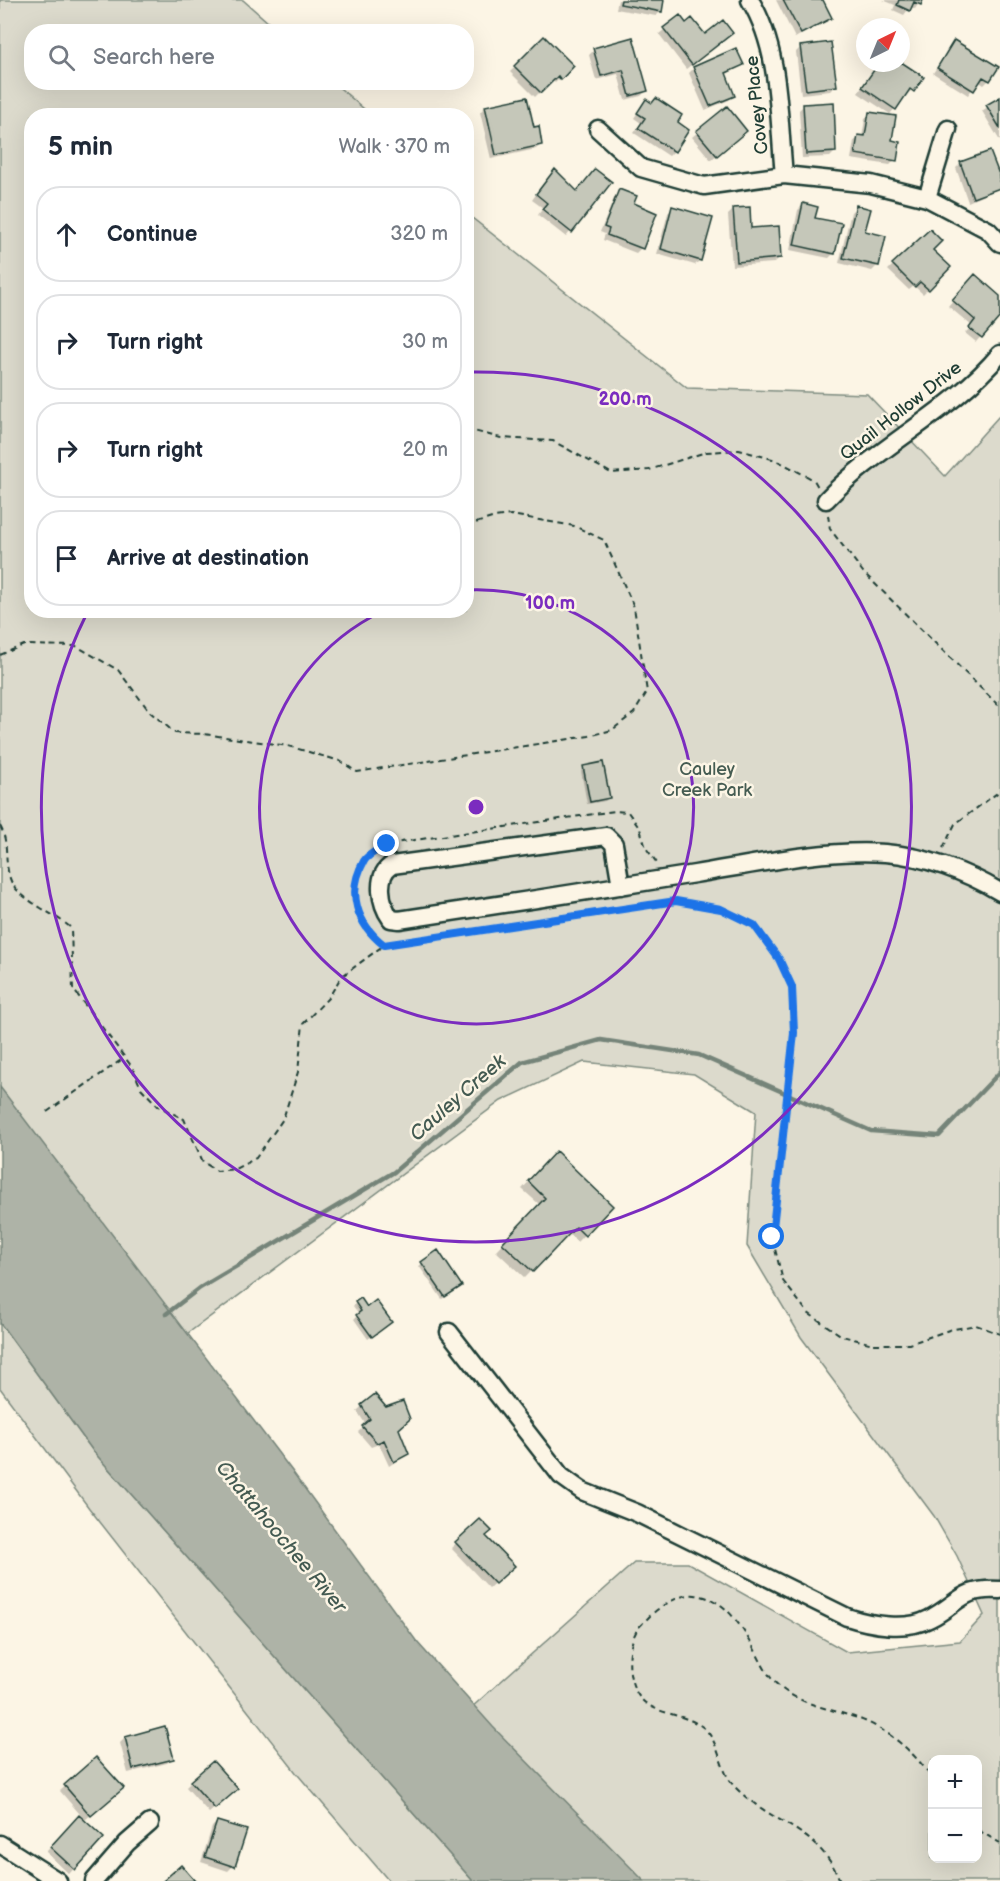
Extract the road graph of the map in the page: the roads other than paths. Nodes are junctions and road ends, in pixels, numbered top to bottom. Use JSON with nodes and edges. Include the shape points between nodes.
{"nodes":[{"id":1,"x":750,"y":0,"type":"edge"},
{"id":2,"x":598,"y":129,"type":"dead end"},
{"id":3,"x":948,"y":129,"type":"dead end"},
{"id":4,"x":784,"y":175,"type":"junction"},
{"id":5,"x":927,"y":198,"type":"junction"},
{"id":6,"x":1000,"y":243,"type":"edge"},
{"id":7,"x":1000,"y":354,"type":"edge"},
{"id":8,"x":826,"y":500,"type":"road end"},
{"id":9,"x":621,"y":886,"type":"junction"},
{"id":10,"x":1000,"y":892,"type":"edge"},
{"id":11,"x":449,"y":1332,"type":"dead end"},
{"id":12,"x":1000,"y":1590,"type":"edge"},
{"id":13,"x":150,"y":1823,"type":"dead end"},
{"id":14,"x":0,"y":1844,"type":"edge"},
{"id":15,"x":58,"y":1881,"type":"edge"},
{"id":16,"x":94,"y":1881,"type":"edge"}],
"edges":[{"from":1,"to":4,"type":"street","name":"Covey Place","via":[[762,20],[772,52]]},
{"from":2,"to":4,"type":"street","via":[[640,168],[704,186]]},
{"from":3,"to":5,"type":"street"},
{"from":4,"to":5,"type":"street","via":[[871,184]]},
{"from":5,"to":6,"type":"street","via":[[988,230]]},
{"from":7,"to":8,"type":"street","name":"Quail Hollow Drive","via":[[963,390],[849,475]]},
{"from":9,"to":9,"type":"street","via":[[399,920],[391,919],[386,912],[380,879],[392,866],[606,836],[614,844]]},
{"from":9,"to":10,"type":"street","via":[[762,863],[886,853],[944,867]]},
{"from":11,"to":12,"type":"street","via":[[561,1476],[582,1491],[847,1617],[872,1625],[895,1626],[928,1620],[956,1599],[981,1588]]},
{"from":13,"to":16,"type":"street"},
{"from":14,"to":15,"type":"street"}]}
